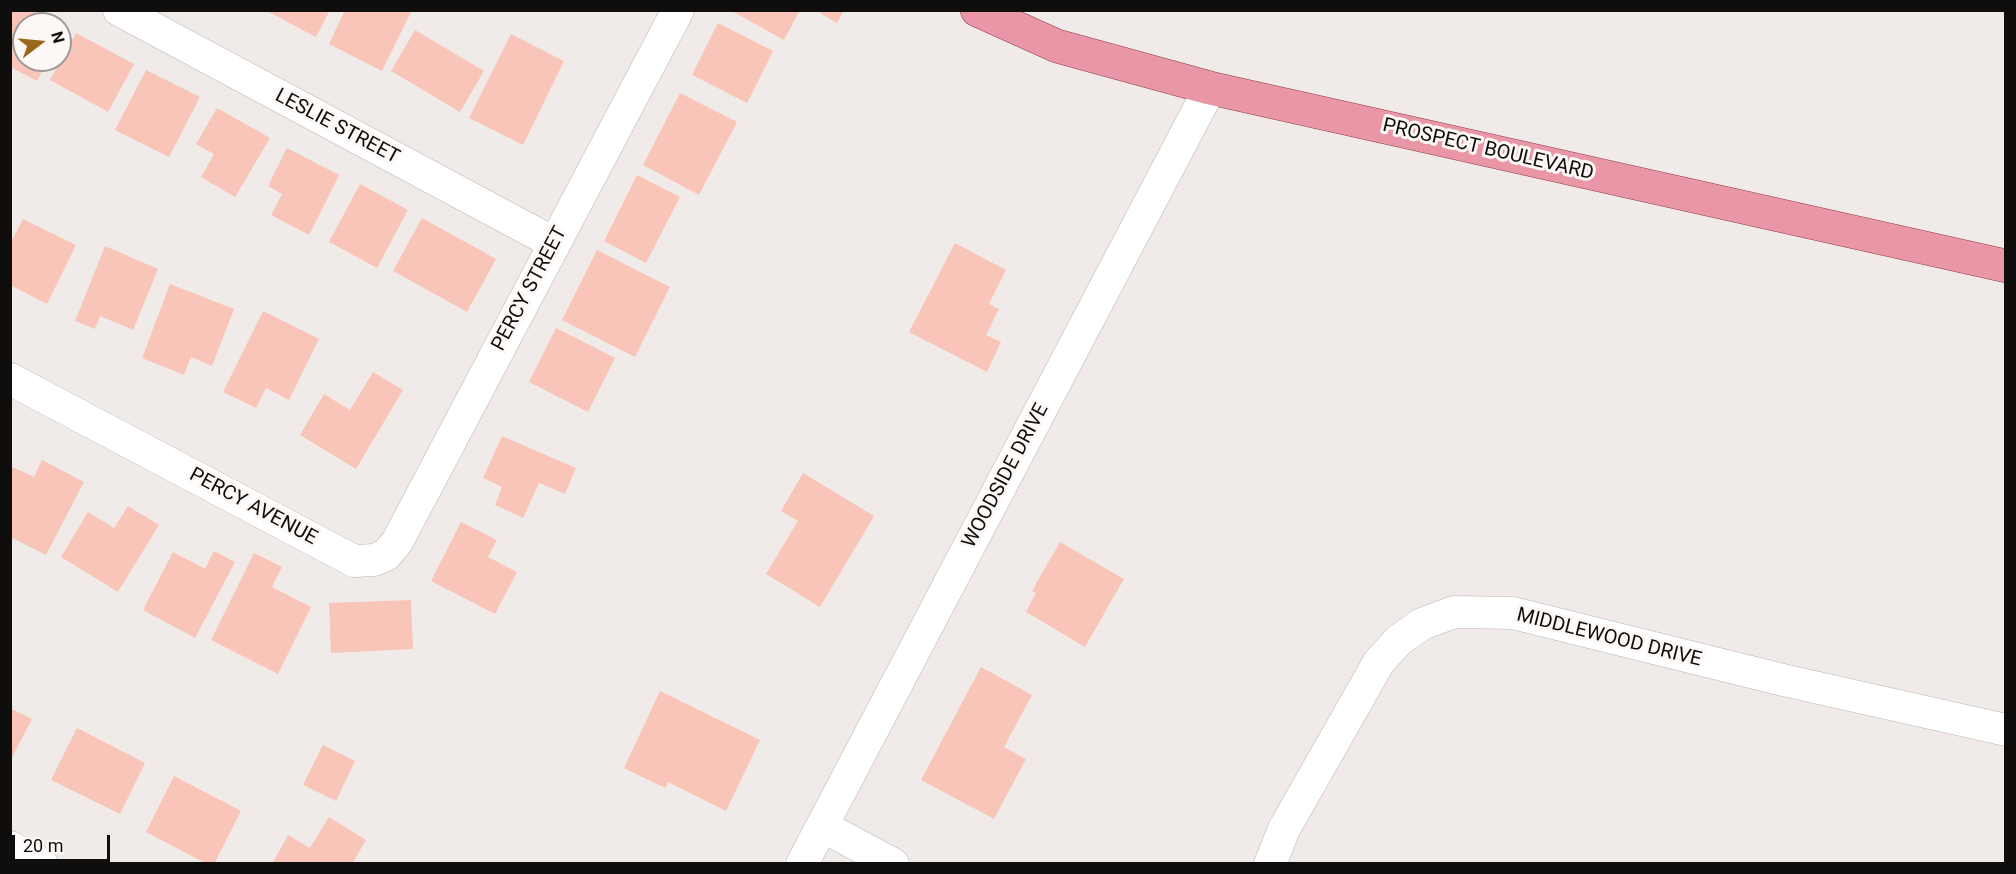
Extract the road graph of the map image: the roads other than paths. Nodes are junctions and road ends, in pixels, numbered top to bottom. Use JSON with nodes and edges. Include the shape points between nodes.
{"nodes":[{"id":1,"x":119,"y":10,"type":"edge"},
{"id":2,"x":678,"y":10,"type":"edge"},
{"id":3,"x":982,"y":13,"type":"edge"},
{"id":4,"x":1210,"y":88,"type":"junction"},
{"id":5,"x":554,"y":243,"type":"junction"},
{"id":6,"x":2006,"y":266,"type":"edge"},
{"id":7,"x":10,"y":379,"type":"edge"},
{"id":8,"x":374,"y":560,"type":"joint"},
{"id":9,"x":2006,"y":730,"type":"edge"},
{"id":10,"x":822,"y":826,"type":"junction"},
{"id":11,"x":10,"y":847,"type":"edge"},
{"id":12,"x":42,"y":864,"type":"edge"},
{"id":13,"x":802,"y":864,"type":"edge"},
{"id":14,"x":893,"y":864,"type":"edge"},
{"id":15,"x":1270,"y":864,"type":"edge"}],
"edges":[{"from":1,"to":5,"type":"street","name":"LESLIE STREET"},
{"from":2,"to":5,"type":"street","name":"PERCY STREET"},
{"from":3,"to":4,"type":"main road","name":"PROSPECT BOULEVARD","via":[[1057,46]]},
{"from":4,"to":6,"type":"main road","name":"PROSPECT BOULEVARD"},
{"from":4,"to":10,"type":"street","name":"WOODSIDE DRIVE"},
{"from":5,"to":8,"type":"street","name":"PERCY STREET","via":[[397,542],[386,555]]},
{"from":7,"to":8,"type":"street","name":"PERCY AVENUE","via":[[354,561]]},
{"from":9,"to":15,"type":"street","name":"MIDDLEWOOD DRIVE","via":[[1513,614],[1454,612],[1422,624],[1399,640],[1379,662],[1284,829]]},
{"from":10,"to":13,"type":"street","name":"WOODSIDE DRIVE"},
{"from":10,"to":14,"type":"street"},
{"from":11,"to":12,"type":"street"}]}
